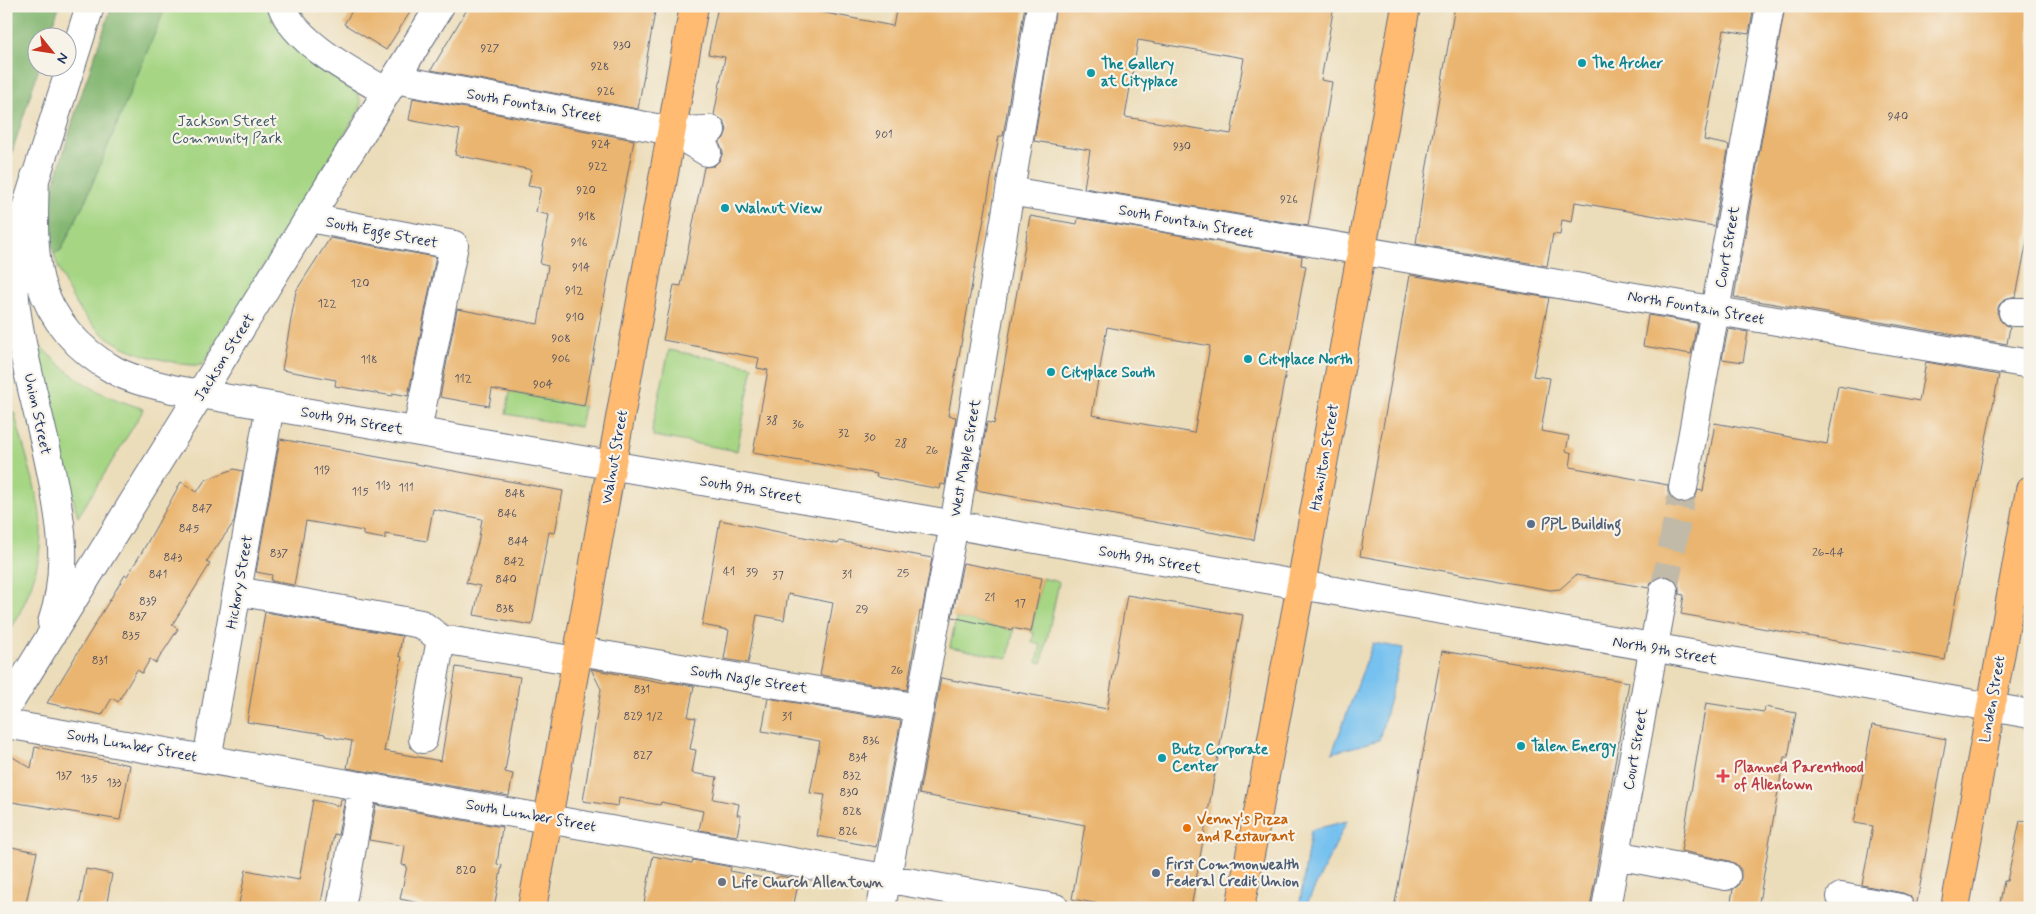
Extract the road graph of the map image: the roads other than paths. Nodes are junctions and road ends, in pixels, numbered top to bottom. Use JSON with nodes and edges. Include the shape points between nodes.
{"nodes":[{"id":1,"x":90,"y":6,"type":"edge"},
{"id":2,"x":282,"y":6,"type":"edge"},
{"id":3,"x":440,"y":6,"type":"edge"},
{"id":4,"x":694,"y":6,"type":"edge"},
{"id":5,"x":1042,"y":6,"type":"edge"},
{"id":6,"x":1406,"y":6,"type":"edge"},
{"id":7,"x":1770,"y":6,"type":"edge"},
{"id":8,"x":391,"y":86,"type":"junction"},
{"id":9,"x":672,"y":131,"type":"junction"},
{"id":10,"x":709,"y":141,"type":"dead end"},
{"id":11,"x":35,"y":177,"type":"junction"},
{"id":12,"x":1010,"y":191,"type":"junction"},
{"id":13,"x":309,"y":218,"type":"junction"},
{"id":14,"x":1361,"y":251,"type":"junction"},
{"id":15,"x":1716,"y":310,"type":"junction"},
{"id":16,"x":2030,"y":364,"type":"edge"},
{"id":17,"x":201,"y":394,"type":"junction"},
{"id":18,"x":270,"y":406,"type":"junction"},
{"id":19,"x":417,"y":431,"type":"junction"},
{"id":20,"x":612,"y":465,"type":"junction"},
{"id":21,"x":1683,"y":488,"type":"tunnel mouth"},
{"id":22,"x":2030,"y":490,"type":"edge"},
{"id":23,"x":954,"y":525,"type":"junction"},
{"id":24,"x":1301,"y":585,"type":"junction"},
{"id":25,"x":238,"y":591,"type":"junction"},
{"id":26,"x":1664,"y":591,"type":"tunnel mouth"},
{"id":27,"x":440,"y":639,"type":"junction"},
{"id":28,"x":1654,"y":648,"type":"junction"},
{"id":29,"x":42,"y":650,"type":"junction"},
{"id":30,"x":578,"y":656,"type":"junction"},
{"id":31,"x":1990,"y":707,"type":"junction"},
{"id":32,"x":6,"y":708,"type":"edge"},
{"id":33,"x":920,"y":708,"type":"junction"},
{"id":34,"x":2030,"y":714,"type":"edge"},
{"id":35,"x":6,"y":724,"type":"edge"},
{"id":36,"x":423,"y":739,"type":"dead end"},
{"id":37,"x":207,"y":759,"type":"junction"},
{"id":38,"x":363,"y":786,"type":"junction"},
{"id":39,"x":548,"y":818,"type":"junction"},
{"id":40,"x":1616,"y":855,"type":"junction"},
{"id":41,"x":1726,"y":876,"type":"dead end"},
{"id":42,"x":887,"y":877,"type":"junction"},
{"id":43,"x":1840,"y":897,"type":"dead end"},
{"id":44,"x":341,"y":908,"type":"edge"},
{"id":45,"x":532,"y":908,"type":"edge"},
{"id":46,"x":881,"y":908,"type":"edge"},
{"id":47,"x":1055,"y":908,"type":"edge"},
{"id":48,"x":1240,"y":908,"type":"edge"},
{"id":49,"x":1606,"y":908,"type":"edge"},
{"id":50,"x":1900,"y":908,"type":"edge"},
{"id":51,"x":1955,"y":908,"type":"edge"}],
"edges":[{"from":1,"to":11,"type":"street","name":"Union Street"},
{"from":2,"to":8,"type":"street","via":[[307,40],[324,54]]},
{"from":3,"to":8,"type":"street","name":"Jackson Street"},
{"from":4,"to":9,"type":"main road","name":"Walnut Street"},
{"from":5,"to":12,"type":"street","name":"West Maple Street"},
{"from":6,"to":14,"type":"main road","name":"Hamilton Street"},
{"from":7,"to":15,"type":"street","name":"Court Street"},
{"from":8,"to":9,"type":"street","name":"South Fountain Street"},
{"from":8,"to":13,"type":"street","name":"Jackson Street"},
{"from":9,"to":10,"type":"street"},
{"from":9,"to":20,"type":"main road","name":"Walnut Street"},
{"from":11,"to":17,"type":"street","name":"Union Street","via":[[34,226],[40,281],[56,318],[75,342],[115,371],[150,384]]},
{"from":11,"to":29,"type":"street","name":"Union Street","via":[[15,243],[14,279],[17,315],[62,527],[62,569],[56,611]]},
{"from":12,"to":14,"type":"street","name":"South Fountain Street"},
{"from":12,"to":23,"type":"street","name":"West Maple Street","via":[[991,243]]},
{"from":13,"to":17,"type":"street","name":"Jackson Street"},
{"from":13,"to":19,"type":"street","name":"South Egge Street","via":[[454,245]]},
{"from":14,"to":15,"type":"street","name":"North Fountain Street"},
{"from":14,"to":24,"type":"main road","name":"Hamilton Street"},
{"from":15,"to":16,"type":"street","name":"North Fountain Street"},
{"from":15,"to":21,"type":"street","name":"Court Street"},
{"from":17,"to":18,"type":"street","name":"South 9th Street"},
{"from":17,"to":29,"type":"street","name":"Jackson Street"},
{"from":18,"to":19,"type":"street","name":"South 9th Street"},
{"from":18,"to":25,"type":"street","name":"Hickory Street"},
{"from":19,"to":20,"type":"street","name":"South 9th Street"},
{"from":20,"to":23,"type":"street","name":"South 9th Street"},
{"from":20,"to":30,"type":"main road","name":"Walnut Street"},
{"from":22,"to":31,"type":"main road","name":"Linden Street"},
{"from":23,"to":24,"type":"street","name":"South 9th Street"},
{"from":23,"to":33,"type":"street","name":"West Maple Street"},
{"from":24,"to":28,"type":"street","name":"North 9th Street"},
{"from":24,"to":48,"type":"main road","name":"Hamilton Street"},
{"from":25,"to":27,"type":"street","via":[[421,624]]},
{"from":25,"to":37,"type":"street","name":"Hickory Street"},
{"from":26,"to":28,"type":"street","name":"Court Street"},
{"from":27,"to":30,"type":"street","name":"South Nagle Street"},
{"from":27,"to":36,"type":"street"},
{"from":28,"to":31,"type":"street","name":"North 9th Street"},
{"from":28,"to":40,"type":"street","name":"Court Street"},
{"from":29,"to":32,"type":"street","name":"Jackson Street"},
{"from":30,"to":33,"type":"street","name":"South Nagle Street"},
{"from":30,"to":39,"type":"main road","name":"Walnut Street"},
{"from":31,"to":34,"type":"street","name":"North 9th Street"},
{"from":31,"to":51,"type":"main road","name":"Linden Street"},
{"from":33,"to":42,"type":"street","name":"West Maple Street"},
{"from":35,"to":37,"type":"street","name":"South Lumber Street"},
{"from":37,"to":38,"type":"street","name":"South Lumber Street"},
{"from":38,"to":39,"type":"street","name":"South Lumber Street"},
{"from":38,"to":44,"type":"street"},
{"from":39,"to":42,"type":"street","name":"South Lumber Street"},
{"from":39,"to":45,"type":"main road","name":"Walnut Street"},
{"from":40,"to":41,"type":"street"},
{"from":40,"to":49,"type":"street","name":"Court Street"},
{"from":42,"to":46,"type":"street","name":"West Maple Street"},
{"from":42,"to":47,"type":"street","name":"South Lumber Street"},
{"from":43,"to":50,"type":"street"}]}
